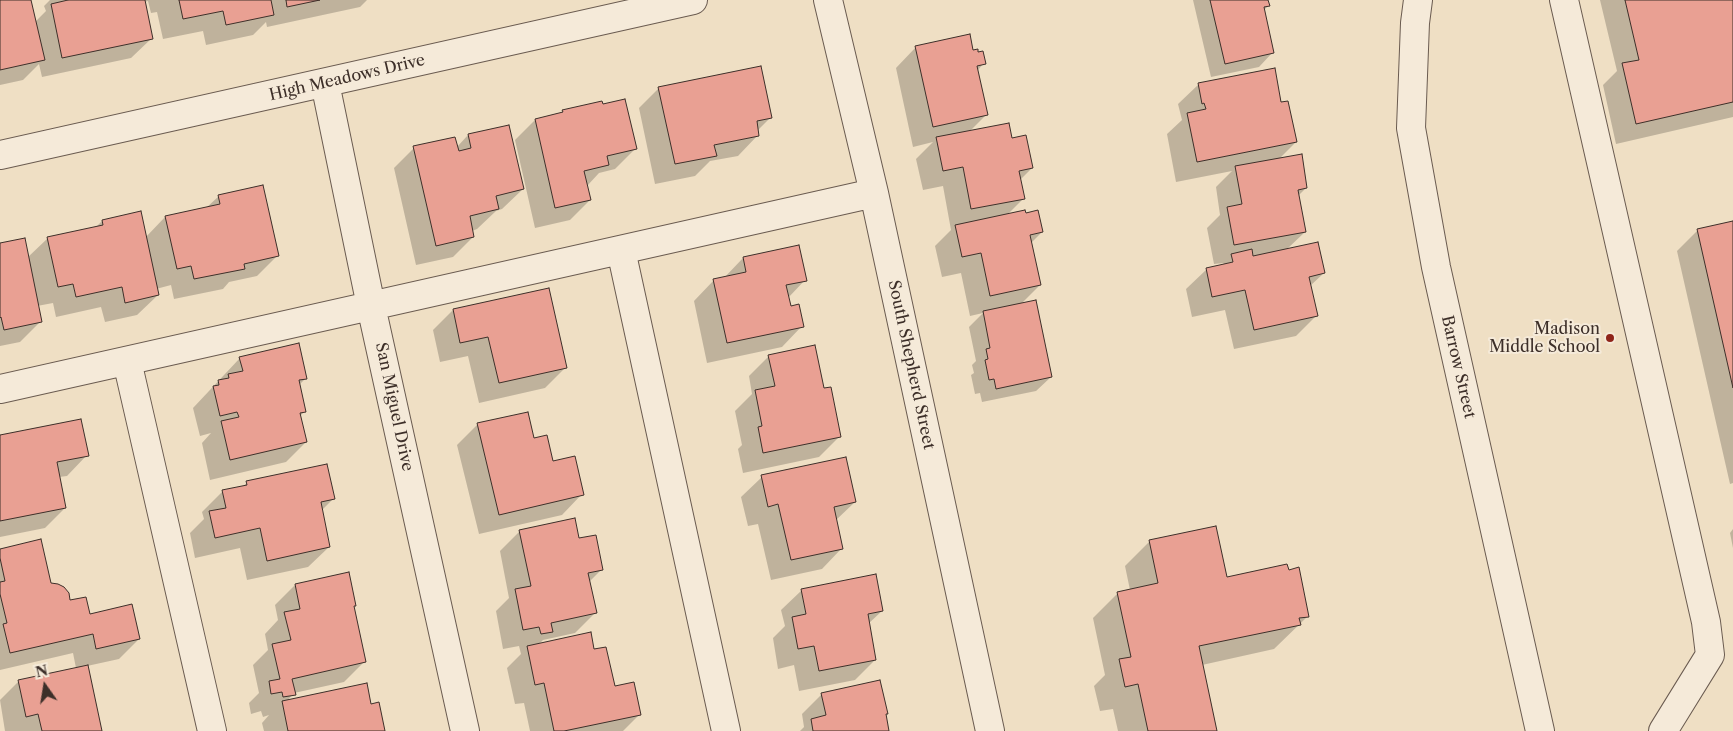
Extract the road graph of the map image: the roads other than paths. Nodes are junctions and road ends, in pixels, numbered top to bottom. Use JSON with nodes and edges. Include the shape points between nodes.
{"nodes":[{"id":1,"x":693,"y":0,"type":"edge"},
{"id":2,"x":828,"y":0,"type":"edge"},
{"id":3,"x":1418,"y":0,"type":"edge"},
{"id":4,"x":1564,"y":0,"type":"edge"},
{"id":5,"x":325,"y":83,"type":"junction"},
{"id":6,"x":0,"y":156,"type":"edge"},
{"id":7,"x":874,"y":193,"type":"junction"},
{"id":8,"x":621,"y":250,"type":"junction"},
{"id":9,"x":372,"y":306,"type":"junction"},
{"id":10,"x":127,"y":361,"type":"junction"},
{"id":11,"x":0,"y":390,"type":"edge"},
{"id":12,"x":212,"y":731,"type":"edge"},
{"id":13,"x":465,"y":731,"type":"edge"},
{"id":14,"x":726,"y":731,"type":"edge"},
{"id":15,"x":990,"y":731,"type":"edge"},
{"id":16,"x":1540,"y":731,"type":"edge"},
{"id":17,"x":1663,"y":731,"type":"edge"}],
"edges":[{"from":1,"to":5,"type":"street","name":"High Meadows Drive"},
{"from":2,"to":7,"type":"street","name":"South Shepherd Street"},
{"from":3,"to":16,"type":"street","name":"Barrow Street","via":[[1411,128],[1436,267]]},
{"from":4,"to":17,"type":"street","via":[[1706,622],[1710,655]]},
{"from":5,"to":6,"type":"street","name":"High Meadows Drive"},
{"from":5,"to":9,"type":"street","name":"San Miguel Drive"},
{"from":7,"to":8,"type":"street"},
{"from":7,"to":15,"type":"street","name":"South Shepherd Street"},
{"from":8,"to":9,"type":"street"},
{"from":8,"to":14,"type":"street"},
{"from":9,"to":10,"type":"street"},
{"from":9,"to":13,"type":"street","name":"San Miguel Drive"},
{"from":10,"to":11,"type":"street"},
{"from":10,"to":12,"type":"street"}]}
